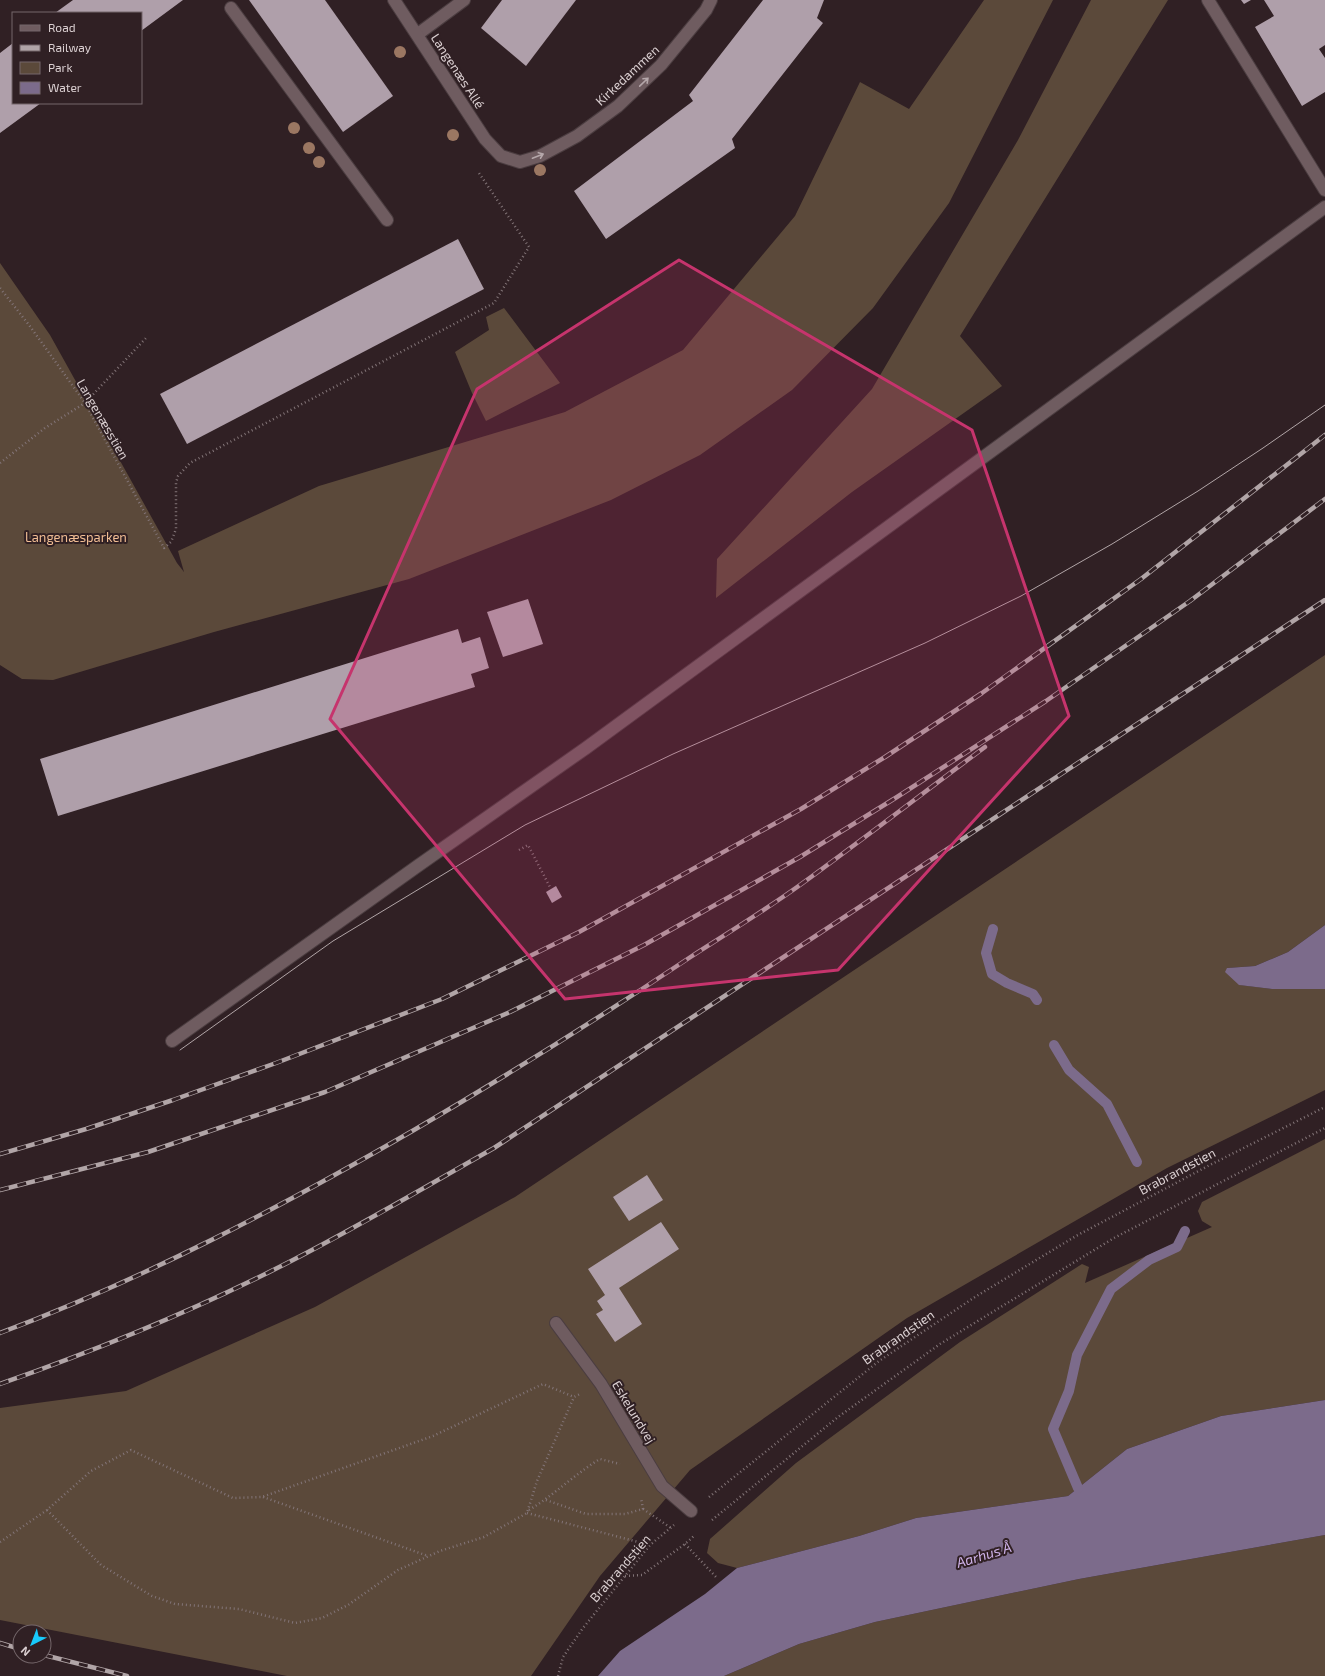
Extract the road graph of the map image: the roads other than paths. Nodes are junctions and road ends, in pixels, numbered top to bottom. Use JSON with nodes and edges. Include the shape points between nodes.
{"nodes":[{"id":1,"x":394,"y":0,"type":"edge"},
{"id":2,"x":464,"y":0,"type":"edge"},
{"id":3,"x":711,"y":0,"type":"edge"},
{"id":4,"x":1208,"y":0,"type":"edge"},
{"id":5,"x":231,"y":8,"type":"dead end"},
{"id":6,"x":418,"y":34,"type":"junction"},
{"id":7,"x":501,"y":156,"type":"joint"},
{"id":8,"x":1325,"y":190,"type":"edge"},
{"id":9,"x":1325,"y":207,"type":"edge"},
{"id":10,"x":387,"y":220,"type":"dead end"},
{"id":11,"x":172,"y":1041,"type":"dead end"},
{"id":12,"x":556,"y":1323,"type":"dead end"},
{"id":13,"x":691,"y":1511,"type":"road end"}],
"edges":[{"from":1,"to":6,"type":"street","name":"Langenæs Allé"},
{"from":2,"to":6,"type":"street"},
{"from":7,"to":3,"type":"street","name":"Kirkedammen","one_way":true,"via":[[520,162],[540,156],[577,136],[618,106],[661,65],[706,10]]},
{"from":4,"to":8,"type":"street"},
{"from":5,"to":10,"type":"street"},
{"from":6,"to":7,"type":"street","name":"Langenæs Allé","via":[[485,138]]},
{"from":9,"to":11,"type":"street","via":[[586,748]]},
{"from":12,"to":13,"type":"street","name":"Eskelundvej","via":[[601,1384],[662,1486]]}]}
